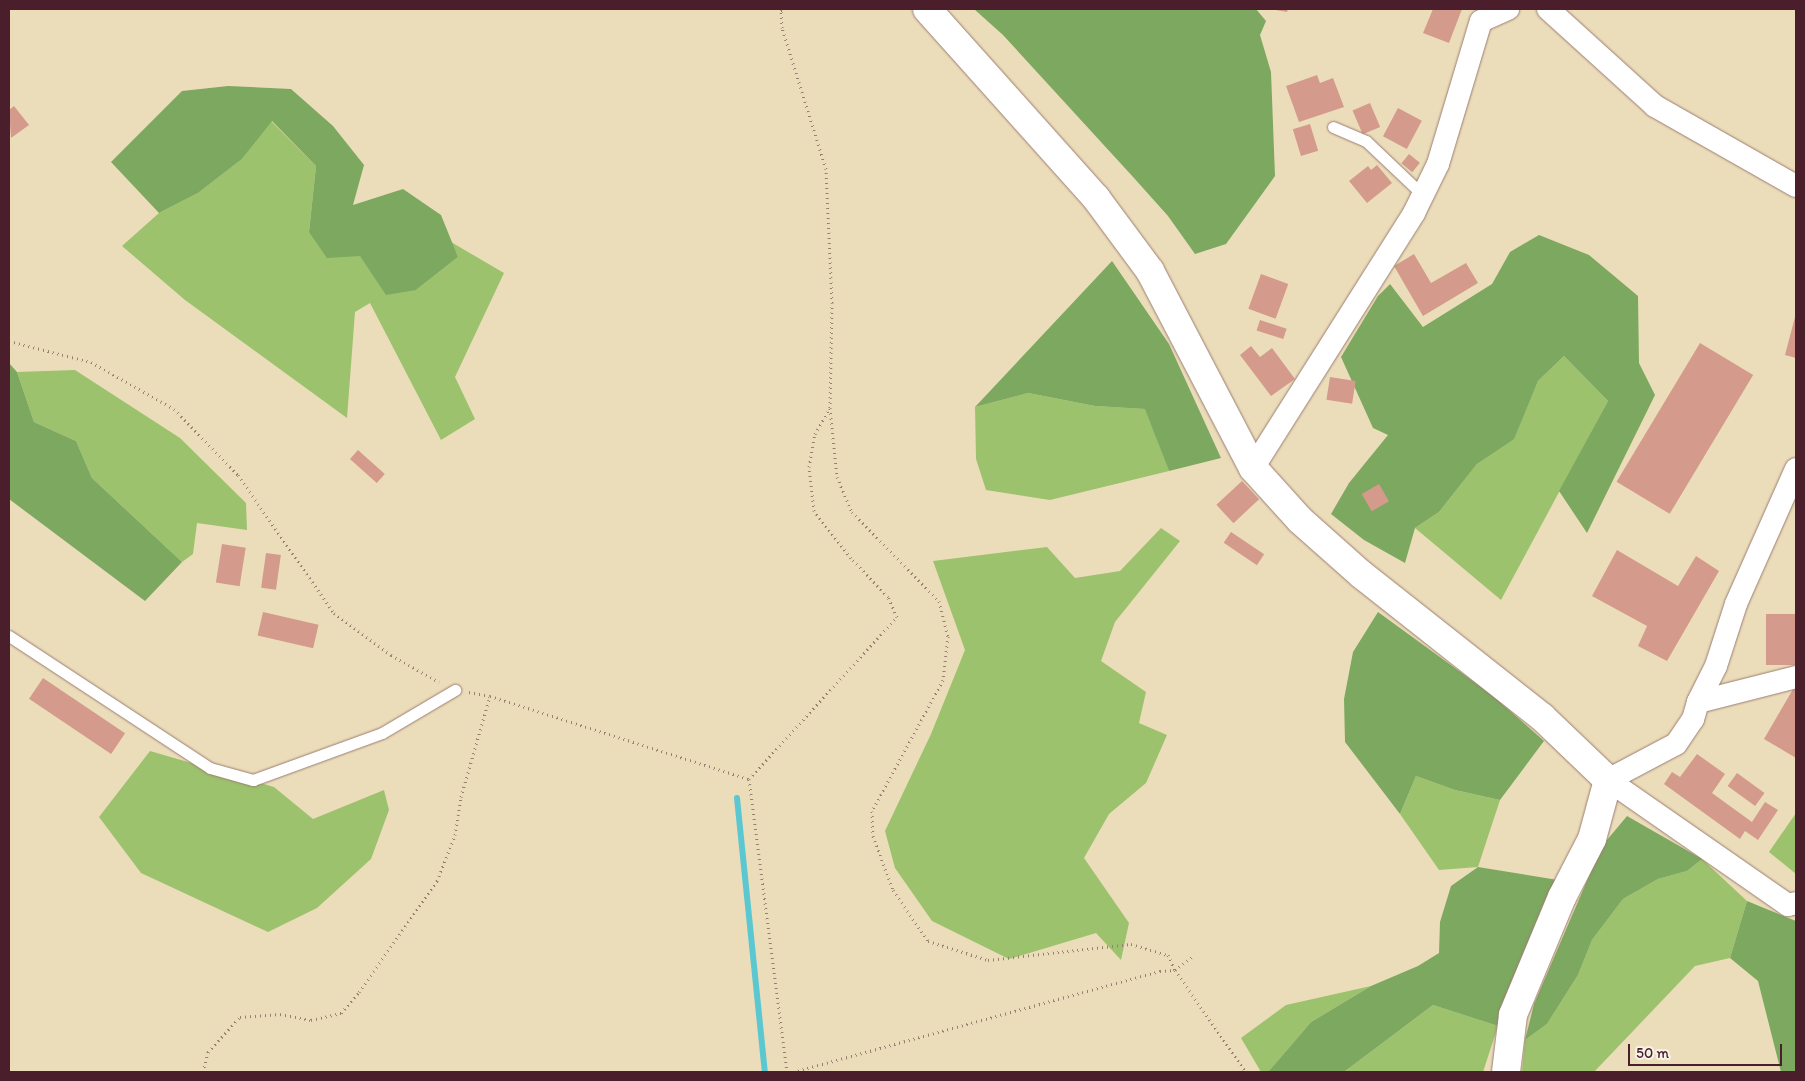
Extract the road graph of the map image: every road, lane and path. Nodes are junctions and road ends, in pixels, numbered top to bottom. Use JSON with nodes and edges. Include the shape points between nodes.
{"nodes":[{"id":1,"x":784,"y":9,"type":"edge"},
{"id":2,"x":927,"y":9,"type":"edge"},
{"id":3,"x":1508,"y":9,"type":"edge"},
{"id":4,"x":1548,"y":9,"type":"edge"},
{"id":5,"x":1477,"y":15,"type":"edge"},
{"id":6,"x":1332,"y":127,"type":"dead end"},
{"id":7,"x":1796,"y":186,"type":"edge"},
{"id":8,"x":1423,"y":195,"type":"junction"},
{"id":9,"x":9,"y":341,"type":"edge"},
{"id":10,"x":830,"y":408,"type":"junction"},
{"id":11,"x":1253,"y":468,"type":"junction"},
{"id":12,"x":1796,"y":469,"type":"edge"},
{"id":13,"x":9,"y":636,"type":"edge"},
{"id":14,"x":1796,"y":677,"type":"edge"},
{"id":15,"x":455,"y":690,"type":"junction"},
{"id":16,"x":490,"y":696,"type":"junction"},
{"id":17,"x":1698,"y":702,"type":"junction"},
{"id":18,"x":749,"y":780,"type":"junction"},
{"id":19,"x":1608,"y":780,"type":"junction"},
{"id":20,"x":1796,"y":903,"type":"edge"},
{"id":21,"x":1192,"y":957,"type":"dead end"},
{"id":22,"x":1175,"y":970,"type":"junction"},
{"id":23,"x":203,"y":1072,"type":"edge"},
{"id":24,"x":787,"y":1072,"type":"edge"},
{"id":25,"x":793,"y":1072,"type":"edge"},
{"id":26,"x":1246,"y":1072,"type":"edge"},
{"id":27,"x":1506,"y":1072,"type":"edge"}],
"edges":[{"from":1,"to":10,"type":"path","via":[[781,11],[782,28],[826,169],[832,303]]},
{"from":2,"to":11,"type":"street","via":[[1096,198],[1150,271]]},
{"from":3,"to":5,"type":"street"},
{"from":4,"to":7,"type":"street","via":[[1655,106]]},
{"from":5,"to":8,"type":"street","via":[[1438,164]]},
{"from":6,"to":8,"type":"lane","via":[[1366,142]]},
{"from":8,"to":11,"type":"street"},
{"from":9,"to":15,"type":"path","via":[[91,362],[174,409],[238,475],[334,613],[391,655]]},
{"from":10,"to":18,"type":"path","via":[[815,434],[809,467],[814,511],[850,558],[888,597],[896,617]]},
{"from":10,"to":22,"type":"path","via":[[837,477],[852,512],[939,601],[948,636],[943,680],[872,811],[873,836],[893,890],[928,941],[988,960],[1131,944],[1168,955]]},
{"from":11,"to":19,"type":"street","via":[[1300,520],[1362,575],[1542,717]]},
{"from":12,"to":17,"type":"street","via":[[1736,604],[1716,666]]},
{"from":13,"to":15,"type":"lane","via":[[210,768],[253,780],[382,733]]},
{"from":14,"to":17,"type":"street"},
{"from":15,"to":16,"type":"path"},
{"from":16,"to":18,"type":"path"},
{"from":16,"to":23,"type":"path","via":[[461,797],[455,834],[437,881],[359,992],[341,1013],[311,1020],[280,1014],[240,1018],[208,1052]]},
{"from":17,"to":19,"type":"street","via":[[1693,719],[1676,744]]},
{"from":18,"to":24,"type":"path"},
{"from":19,"to":20,"type":"street","via":[[1788,905]]},
{"from":19,"to":27,"type":"street","via":[[1592,839],[1562,897],[1513,1015]]},
{"from":21,"to":22,"type":"path"},
{"from":22,"to":25,"type":"path","via":[[1150,973]]},
{"from":22,"to":26,"type":"path"}]}
